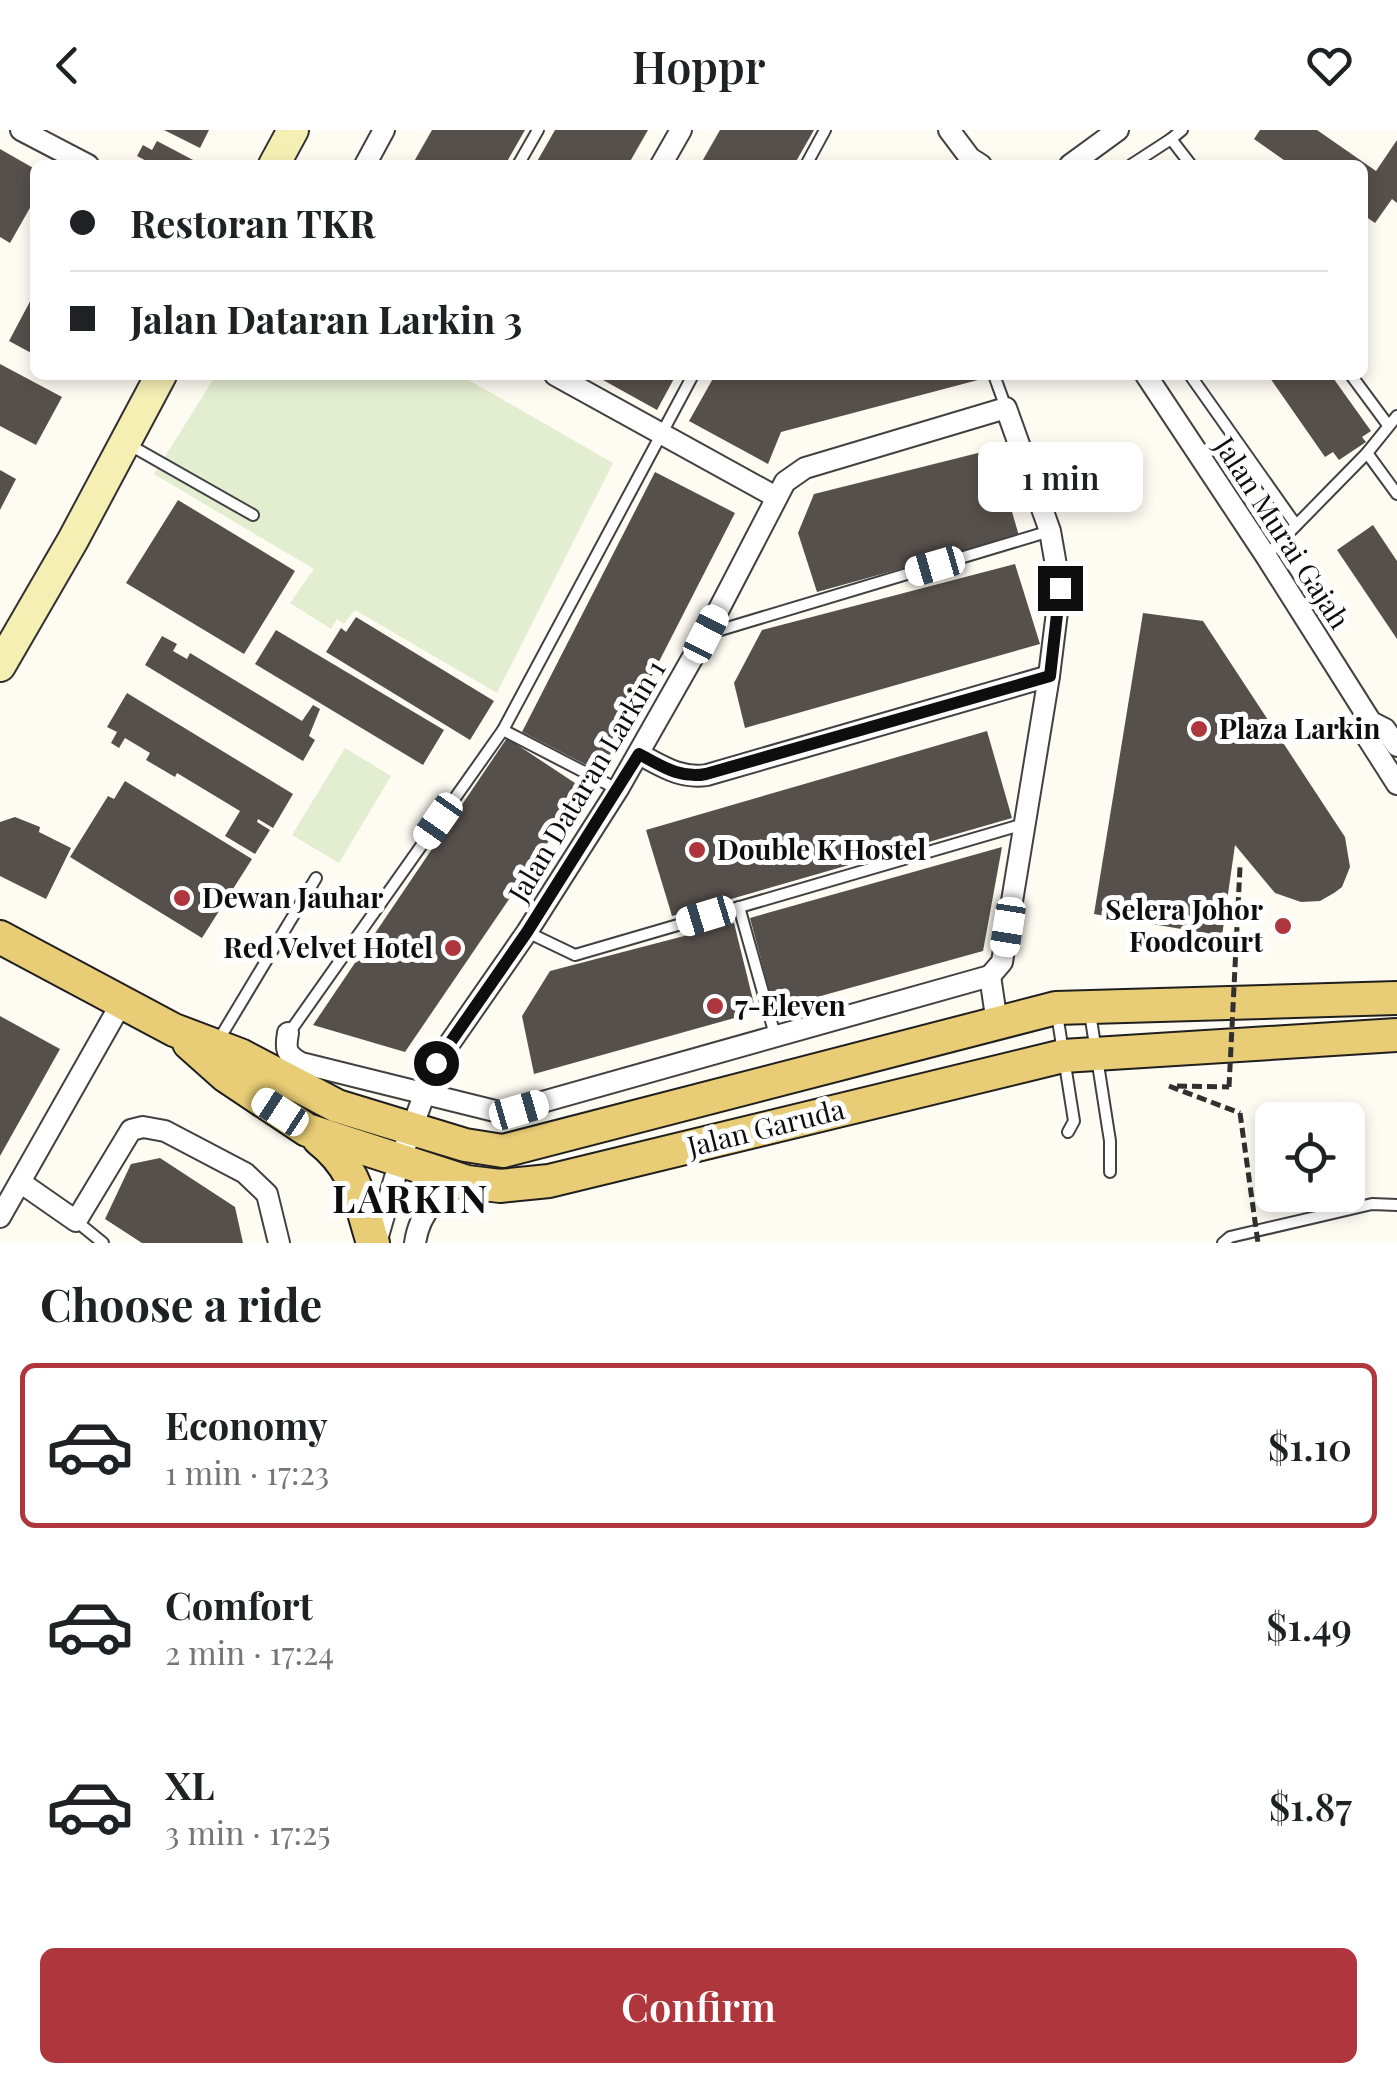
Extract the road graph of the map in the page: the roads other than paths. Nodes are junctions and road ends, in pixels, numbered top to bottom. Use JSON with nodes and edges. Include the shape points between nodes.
{"nodes":[{"id":1,"x":20,"y":130,"type":"edge"},
{"id":2,"x":293,"y":130,"type":"edge"},
{"id":3,"x":384,"y":130,"type":"edge"},
{"id":4,"x":538,"y":130,"type":"edge"},
{"id":5,"x":681,"y":130,"type":"edge"},
{"id":6,"x":825,"y":130,"type":"edge"},
{"id":7,"x":949,"y":130,"type":"edge"},
{"id":8,"x":1118,"y":130,"type":"edge"},
{"id":9,"x":1182,"y":130,"type":"edge"},
{"id":10,"x":1171,"y":138,"type":"junction"},
{"id":11,"x":78,"y":160,"type":"edge"},
{"id":12,"x":277,"y":160,"type":"edge"},
{"id":13,"x":367,"y":160,"type":"edge"},
{"id":14,"x":521,"y":160,"type":"edge"},
{"id":15,"x":664,"y":160,"type":"edge"},
{"id":16,"x":809,"y":160,"type":"edge"},
{"id":17,"x":973,"y":160,"type":"edge"},
{"id":18,"x":1077,"y":160,"type":"edge"},
{"id":19,"x":1138,"y":160,"type":"edge"},
{"id":20,"x":1187,"y":160,"type":"edge"},
{"id":21,"x":158,"y":380,"type":"edge"},
{"id":22,"x":564,"y":380,"type":"edge"},
{"id":23,"x":691,"y":380,"type":"edge"},
{"id":24,"x":996,"y":380,"type":"edge"},
{"id":25,"x":1149,"y":380,"type":"edge"},
{"id":26,"x":1194,"y":380,"type":"edge"},
{"id":27,"x":1355,"y":380,"type":"edge"},
{"id":28,"x":1006,"y":408,"type":"junction"},
{"id":29,"x":1393,"y":420,"type":"edge"},
{"id":30,"x":662,"y":434,"type":"junction"},
{"id":31,"x":125,"y":443,"type":"junction"},
{"id":32,"x":1367,"y":452,"type":"junction"},
{"id":33,"x":1397,"y":494,"type":"edge"},
{"id":34,"x":776,"y":497,"type":"junction"},
{"id":35,"x":253,"y":515,"type":"dead end"},
{"id":36,"x":1296,"y":525,"type":"junction"},
{"id":37,"x":1050,"y":532,"type":"junction"},
{"id":38,"x":1266,"y":556,"type":"junction"},
{"id":39,"x":706,"y":634,"type":"junction"},
{"id":40,"x":0,"y":666,"type":"edge"},
{"id":41,"x":1050,"y":676,"type":"junction"},
{"id":42,"x":1370,"y":722,"type":"junction"},
{"id":43,"x":503,"y":730,"type":"junction"},
{"id":44,"x":1397,"y":746,"type":"edge"},
{"id":45,"x":639,"y":754,"type":"junction"},
{"id":46,"x":1397,"y":784,"type":"edge"},
{"id":47,"x":618,"y":790,"type":"junction"},
{"id":48,"x":1025,"y":824,"type":"junction"},
{"id":49,"x":316,"y":878,"type":"dead end"},
{"id":50,"x":739,"y":907,"type":"junction"},
{"id":51,"x":527,"y":932,"type":"junction"},
{"id":52,"x":0,"y":937,"type":"edge"},
{"id":53,"x":990,"y":976,"type":"junction"},
{"id":54,"x":1389,"y":992,"type":"edge"},
{"id":55,"x":122,"y":1002,"type":"junction"},
{"id":56,"x":1089,"y":1007,"type":"junction"},
{"id":57,"x":1056,"y":1008,"type":"junction"},
{"id":58,"x":997,"y":1023,"type":"junction"},
{"id":59,"x":288,"y":1034,"type":"joint"},
{"id":60,"x":776,"y":1036,"type":"junction"},
{"id":61,"x":1381,"y":1036,"type":"edge"},
{"id":62,"x":211,"y":1052,"type":"junction"},
{"id":63,"x":1096,"y":1054,"type":"junction"},
{"id":64,"x":1062,"y":1056,"type":"junction"},
{"id":65,"x":1397,"y":1064,"type":"edge"},
{"id":66,"x":423,"y":1093,"type":"junction"},
{"id":67,"x":411,"y":1127,"type":"junction"},
{"id":68,"x":308,"y":1130,"type":"junction"},
{"id":69,"x":1068,"y":1132,"type":"dead end"},
{"id":70,"x":400,"y":1160,"type":"junction"},
{"id":71,"x":1110,"y":1172,"type":"dead end"},
{"id":72,"x":20,"y":1182,"type":"junction"},
{"id":73,"x":467,"y":1182,"type":"junction"},
{"id":74,"x":1397,"y":1204,"type":"edge"},
{"id":75,"x":0,"y":1217,"type":"edge"},
{"id":76,"x":76,"y":1221,"type":"junction"},
{"id":77,"x":103,"y":1243,"type":"edge"},
{"id":78,"x":278,"y":1243,"type":"edge"},
{"id":79,"x":374,"y":1243,"type":"edge"},
{"id":80,"x":415,"y":1243,"type":"edge"},
{"id":81,"x":1223,"y":1243,"type":"edge"}],
"edges":[{"from":1,"to":11,"type":"street"},
{"from":2,"to":12,"type":"street"},
{"from":3,"to":13,"type":"street"},
{"from":4,"to":14,"type":"lane"},
{"from":5,"to":15,"type":"street"},
{"from":6,"to":16,"type":"lane"},
{"from":7,"to":17,"type":"street"},
{"from":8,"to":18,"type":"street"},
{"from":9,"to":10,"type":"lane"},
{"from":10,"to":19,"type":"lane"},
{"from":10,"to":20,"type":"lane"},
{"from":21,"to":31,"type":"street"},
{"from":22,"to":30,"type":"street"},
{"from":23,"to":30,"type":"lane"},
{"from":24,"to":28,"type":"lane"},
{"from":25,"to":38,"type":"street","name":"Jalan Murai Gajah"},
{"from":26,"to":36,"type":"lane"},
{"from":27,"to":29,"type":"lane"},
{"from":28,"to":34,"type":"street","name":"Jalan Dataran Larkin 1","via":[[806,468]]},
{"from":28,"to":37,"type":"street"},
{"from":29,"to":32,"type":"lane"},
{"from":30,"to":34,"type":"street"},
{"from":30,"to":43,"type":"lane"},
{"from":31,"to":35,"type":"lane"},
{"from":31,"to":40,"type":"street"},
{"from":32,"to":33,"type":"lane"},
{"from":32,"to":36,"type":"lane"},
{"from":34,"to":39,"type":"street","name":"Jalan Dataran Larkin 1"},
{"from":36,"to":38,"type":"lane"},
{"from":37,"to":39,"type":"lane"},
{"from":37,"to":41,"type":"street","via":[[1060,588]]},
{"from":38,"to":42,"type":"street","name":"Jalan Murai Gajah"},
{"from":39,"to":45,"type":"street","name":"Jalan Dataran Larkin 1"},
{"from":41,"to":45,"type":"street","via":[[706,774],[676,773]]},
{"from":41,"to":48,"type":"street"},
{"from":42,"to":44,"type":"street","name":"Jalan Murai Gajah"},
{"from":42,"to":46,"type":"street","name":"Jalan Murai Gajah","via":[[1367,737]]},
{"from":43,"to":47,"type":"lane"},
{"from":43,"to":59,"type":"lane"},
{"from":45,"to":47,"type":"street","name":"Jalan Dataran Larkin 1"},
{"from":47,"to":51,"type":"street","name":"Jalan Dataran Larkin 1"},
{"from":48,"to":50,"type":"lane"},
{"from":48,"to":53,"type":"street","via":[[1002,962]]},
{"from":49,"to":62,"type":"lane"},
{"from":50,"to":51,"type":"lane","via":[[575,955]]},
{"from":50,"to":60,"type":"lane"},
{"from":51,"to":66,"type":"street","name":"Jalan Dataran Larkin 1","via":[[436,1063]]},
{"from":52,"to":55,"type":"main road","name":"Jalan Garuda"},
{"from":53,"to":58,"type":"street"},
{"from":53,"to":60,"type":"street"},
{"from":54,"to":56,"type":"main road","name":"Jalan Garuda"},
{"from":55,"to":62,"type":"main road","name":"Jalan Garuda"},
{"from":55,"to":72,"type":"street"},
{"from":56,"to":57,"type":"main road","name":"Jalan Garuda"},
{"from":56,"to":63,"type":"lane"},
{"from":57,"to":58,"type":"main road","name":"Jalan Garuda"},
{"from":57,"to":64,"type":"lane"},
{"from":58,"to":67,"type":"main road","name":"Jalan Garuda","via":[[504,1151]]},
{"from":59,"to":66,"type":"street","via":[[285,1049],[301,1063]]},
{"from":60,"to":66,"type":"street","via":[[504,1113]]},
{"from":61,"to":63,"type":"main road","name":"Jalan Garuda"},
{"from":61,"to":65,"type":"main road"},
{"from":62,"to":67,"type":"main road","name":"Jalan Garuda","via":[[240,1055],[337,1106]]},
{"from":62,"to":68,"type":"main road","name":"Jalan Garuda"},
{"from":63,"to":64,"type":"main road","name":"Jalan Garuda"},
{"from":63,"to":71,"type":"lane"},
{"from":64,"to":69,"type":"lane","via":[[1074,1121]]},
{"from":64,"to":73,"type":"main road","name":"Jalan Garuda","via":[[549,1181]]},
{"from":66,"to":67,"type":"street","name":"Jalan Dataran Larkin 1"},
{"from":67,"to":70,"type":"street","name":"Jalan Dataran Larkin 1"},
{"from":68,"to":70,"type":"main road","name":"Jalan Garuda"},
{"from":68,"to":79,"type":"main road","via":[[341,1156]]},
{"from":70,"to":73,"type":"main road","name":"Jalan Garuda"},
{"from":70,"to":79,"type":"street","name":"Jalan Dataran Larkin 1"},
{"from":72,"to":75,"type":"street"},
{"from":72,"to":76,"type":"street"},
{"from":73,"to":80,"type":"street","via":[[431,1203]]},
{"from":74,"to":81,"type":"lane","via":[[1372,1204]]},
{"from":76,"to":77,"type":"lane"},
{"from":76,"to":78,"type":"street","via":[[120,1144],[143,1127],[165,1131],[246,1174],[267,1194]]}]}
